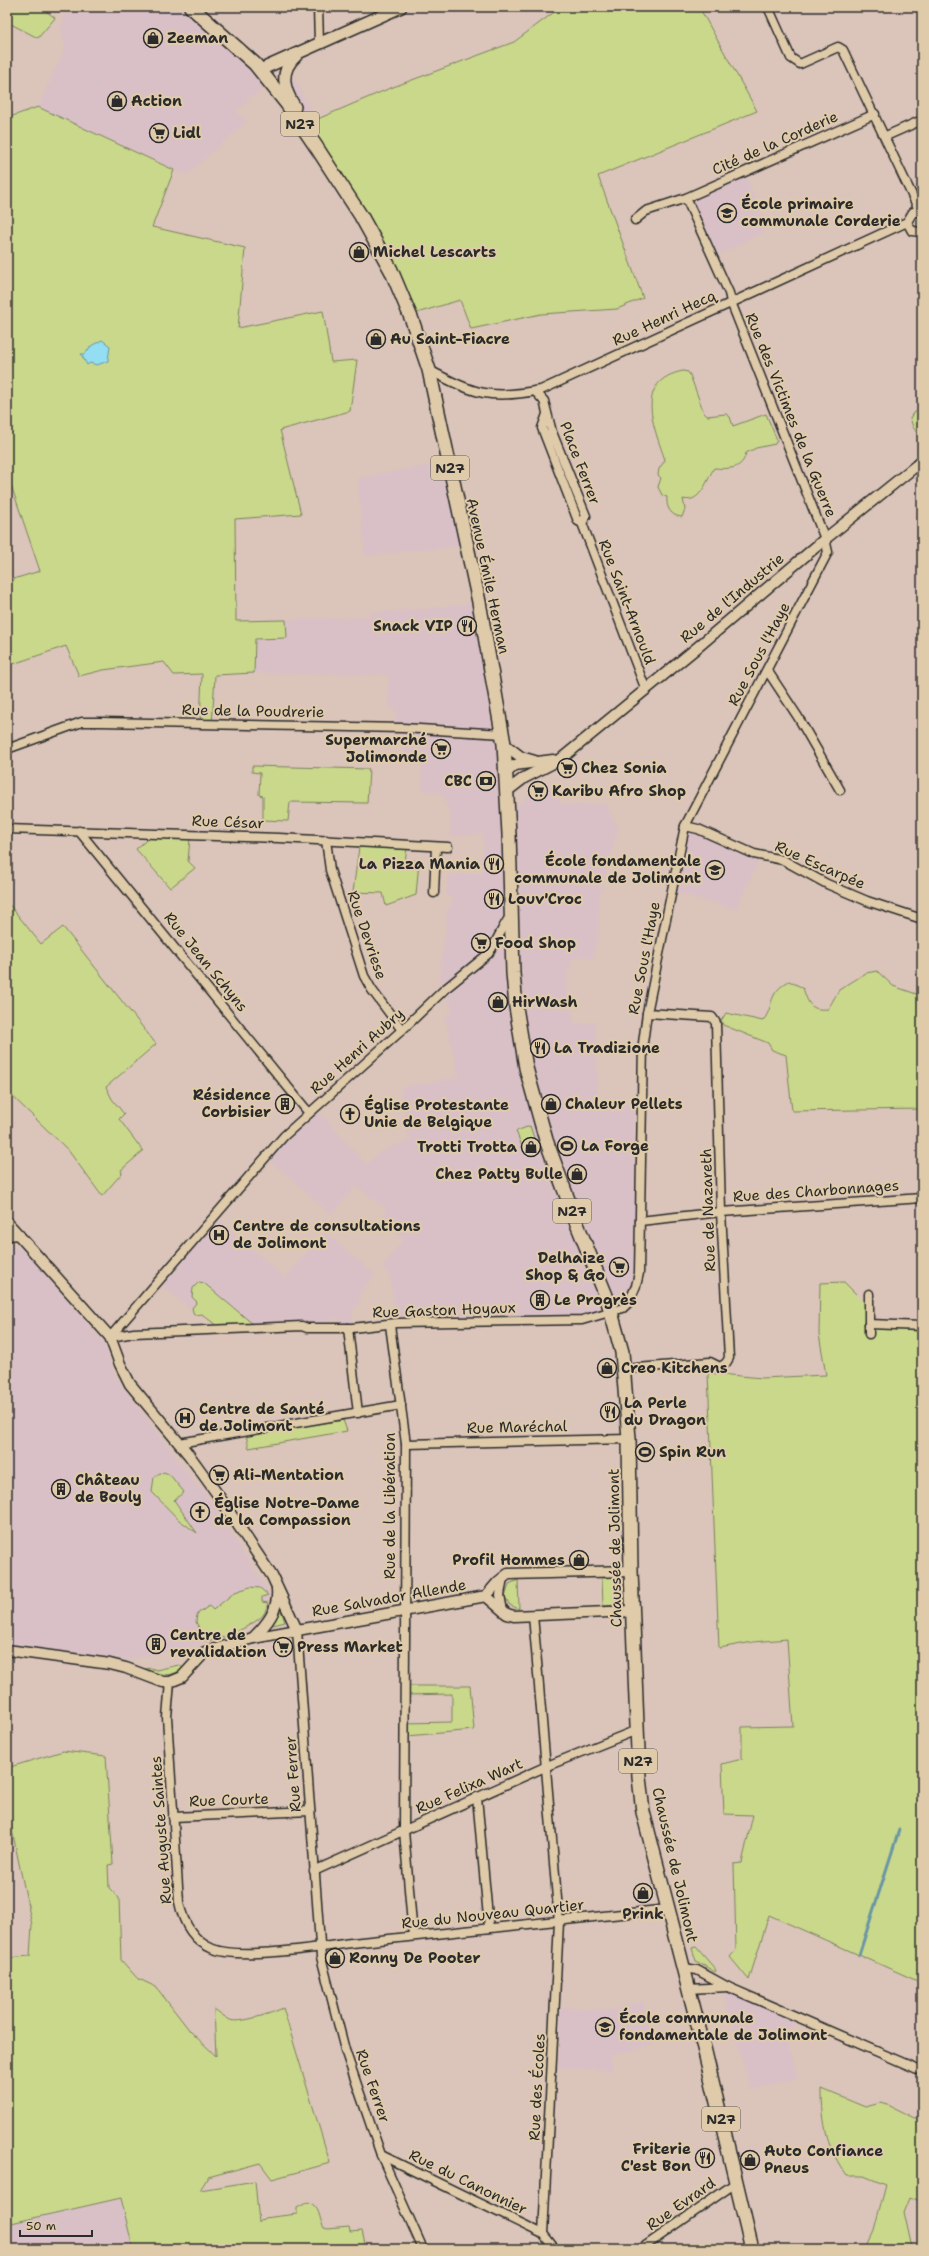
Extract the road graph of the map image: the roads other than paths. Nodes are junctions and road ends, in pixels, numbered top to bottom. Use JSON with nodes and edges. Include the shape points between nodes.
{"nodes":[{"id":1,"x":191,"y":7,"type":"edge"},
{"id":2,"x":318,"y":7,"type":"edge"},
{"id":3,"x":401,"y":7,"type":"edge"},
{"id":4,"x":768,"y":7,"type":"edge"},
{"id":5,"x":319,"y":43,"type":"junction"},
{"id":6,"x":302,"y":51,"type":"junction"},
{"id":7,"x":260,"y":70,"type":"junction"},
{"id":8,"x":875,"y":114,"type":"junction"},
{"id":9,"x":922,"y":120,"type":"edge"},
{"id":10,"x":886,"y":136,"type":"junction"},
{"id":11,"x":338,"y":181,"type":"junction"},
{"id":12,"x":686,"y":198,"type":"junction"},
{"id":13,"x":921,"y":212,"type":"edge"},
{"id":14,"x":635,"y":220,"type":"dead end"},
{"id":15,"x":907,"y":222,"type":"junction"},
{"id":16,"x":922,"y":232,"type":"edge"},
{"id":17,"x":731,"y":302,"type":"junction"},
{"id":18,"x":429,"y":370,"type":"junction"},
{"id":19,"x":547,"y":388,"type":"junction"},
{"id":20,"x":535,"y":392,"type":"junction"},
{"id":21,"x":544,"y":401,"type":"junction"},
{"id":22,"x":922,"y":461,"type":"edge"},
{"id":23,"x":582,"y":523,"type":"joint"},
{"id":24,"x":825,"y":539,"type":"junction"},
{"id":25,"x":767,"y":670,"type":"junction"},
{"id":26,"x":646,"y":690,"type":"junction"},
{"id":27,"x":503,"y":739,"type":"junction"},
{"id":28,"x":7,"y":749,"type":"edge"},
{"id":29,"x":561,"y":759,"type":"junction"},
{"id":30,"x":549,"y":761,"type":"junction"},
{"id":31,"x":506,"y":773,"type":"junction"},
{"id":32,"x":840,"y":790,"type":"dead end"},
{"id":33,"x":507,"y":791,"type":"junction"},
{"id":34,"x":685,"y":826,"type":"junction"},
{"id":35,"x":7,"y":829,"type":"edge"},
{"id":36,"x":79,"y":831,"type":"junction"},
{"id":37,"x":326,"y":840,"type":"junction"},
{"id":38,"x":436,"y":846,"type":"junction"},
{"id":39,"x":448,"y":847,"type":"dead end"},
{"id":40,"x":434,"y":893,"type":"dead end"},
{"id":41,"x":511,"y":915,"type":"junction"},
{"id":42,"x":922,"y":919,"type":"edge"},
{"id":43,"x":647,"y":1012,"type":"junction"},
{"id":44,"x":402,"y":1030,"type":"junction"},
{"id":45,"x":309,"y":1113,"type":"junction"},
{"id":46,"x":922,"y":1198,"type":"edge"},
{"id":47,"x":721,"y":1212,"type":"junction"},
{"id":48,"x":640,"y":1221,"type":"junction"},
{"id":49,"x":7,"y":1222,"type":"edge"},
{"id":50,"x":20,"y":1235,"type":"junction"},
{"id":51,"x":7,"y":1236,"type":"edge"},
{"id":52,"x":869,"y":1294,"type":"dead end"},
{"id":53,"x":612,"y":1312,"type":"junction"},
{"id":54,"x":870,"y":1324,"type":"junction"},
{"id":55,"x":390,"y":1325,"type":"junction"},
{"id":56,"x":922,"y":1326,"type":"edge"},
{"id":57,"x":348,"y":1328,"type":"junction"},
{"id":58,"x":869,"y":1334,"type":"dead end"},
{"id":59,"x":110,"y":1336,"type":"junction"},
{"id":60,"x":625,"y":1370,"type":"junction"},
{"id":61,"x":401,"y":1405,"type":"junction"},
{"id":62,"x":358,"y":1413,"type":"junction"},
{"id":63,"x":629,"y":1439,"type":"junction"},
{"id":64,"x":179,"y":1443,"type":"junction"},
{"id":65,"x":406,"y":1444,"type":"junction"},
{"id":66,"x":631,"y":1571,"type":"junction"},
{"id":67,"x":503,"y":1577,"type":"junction"},
{"id":68,"x":276,"y":1583,"type":"junction"},
{"id":69,"x":486,"y":1596,"type":"junction"},
{"id":70,"x":404,"y":1610,"type":"junction"},
{"id":71,"x":503,"y":1611,"type":"junction"},
{"id":72,"x":632,"y":1611,"type":"junction"},
{"id":73,"x":533,"y":1615,"type":"junction"},
{"id":74,"x":297,"y":1630,"type":"junction"},
{"id":75,"x":253,"y":1638,"type":"junction"},
{"id":76,"x":7,"y":1650,"type":"edge"},
{"id":77,"x":170,"y":1682,"type":"junction"},
{"id":78,"x":637,"y":1730,"type":"junction"},
{"id":79,"x":547,"y":1766,"type":"junction"},
{"id":80,"x":477,"y":1797,"type":"junction"},
{"id":81,"x":310,"y":1811,"type":"junction"},
{"id":82,"x":173,"y":1816,"type":"junction"},
{"id":83,"x":404,"y":1831,"type":"junction"},
{"id":84,"x":314,"y":1871,"type":"junction"},
{"id":85,"x":668,"y":1909,"type":"junction"},
{"id":86,"x":559,"y":1922,"type":"junction"},
{"id":87,"x":489,"y":1928,"type":"junction"},
{"id":88,"x":413,"y":1936,"type":"junction"},
{"id":89,"x":321,"y":1946,"type":"junction"},
{"id":90,"x":684,"y":1968,"type":"junction"},
{"id":91,"x":728,"y":1987,"type":"junction"},
{"id":92,"x":688,"y":1989,"type":"junction"},
{"id":93,"x":922,"y":2071,"type":"edge"},
{"id":94,"x":381,"y":2155,"type":"junction"},
{"id":95,"x":737,"y":2182,"type":"junction"},
{"id":96,"x":543,"y":2234,"type":"junction"},
{"id":97,"x":422,"y":2249,"type":"edge"},
{"id":98,"x":555,"y":2249,"type":"edge"},
{"id":99,"x":641,"y":2249,"type":"edge"},
{"id":100,"x":752,"y":2249,"type":"edge"}],
"edges":[{"from":1,"to":7,"type":"main road","name":"Avenue Émile Herman","number":"N27"},
{"from":2,"to":5,"type":"street"},
{"from":3,"to":5,"type":"main road"},
{"from":4,"to":8,"type":"street","via":[[791,58],[800,64],[838,47],[846,54]]},
{"from":5,"to":6,"type":"main road"},
{"from":6,"to":7,"type":"main road"},
{"from":6,"to":11,"type":"main road","via":[[285,71],[284,88],[327,154]]},
{"from":7,"to":11,"type":"main road","name":"Avenue Émile Herman","number":"N27","via":[[287,104]]},
{"from":8,"to":10,"type":"street"},
{"from":8,"to":12,"type":"street","name":"Cité de la Corderie"},
{"from":9,"to":10,"type":"street"},
{"from":10,"to":13,"type":"street"},
{"from":11,"to":18,"type":"main road","name":"Avenue Émile Herman","number":"N27","via":[[391,270]]},
{"from":12,"to":14,"type":"street","name":"Cité de la Corderie","via":[[646,211]]},
{"from":12,"to":17,"type":"street"},
{"from":13,"to":15,"type":"street","name":"Rue Henri Hecq","via":[[910,214]]},
{"from":15,"to":16,"type":"street","via":[[912,231]]},
{"from":15,"to":17,"type":"street","name":"Rue Henri Hecq"},
{"from":17,"to":19,"type":"street","name":"Rue Henri Hecq"},
{"from":17,"to":24,"type":"street","name":"Rue des Victimes de la Guerre"},
{"from":18,"to":20,"type":"street","name":"Rue Henri Hecq","via":[[479,394],[506,396]]},
{"from":18,"to":27,"type":"main road","name":"Avenue Émile Herman","number":"N27","via":[[479,602]]},
{"from":19,"to":20,"type":"street","name":"Rue Henri Hecq"},
{"from":19,"to":21,"type":"street"},
{"from":20,"to":21,"type":"street"},
{"from":21,"to":23,"type":"street","name":"Place Ferrer","via":[[547,414],[542,428],[578,521]]},
{"from":22,"to":24,"type":"street","name":"Rue de l'Industrie"},
{"from":23,"to":26,"type":"street","name":"Rue Saint-Arnould"},
{"from":24,"to":25,"type":"street","name":"Rue Sous l'Haye","via":[[827,555]]},
{"from":24,"to":26,"type":"street","name":"Rue de l'Industrie"},
{"from":25,"to":32,"type":"street","via":[[798,717]]},
{"from":25,"to":34,"type":"street","name":"Rue Sous l'Haye"},
{"from":26,"to":29,"type":"street","name":"Rue de l'Industrie"},
{"from":27,"to":28,"type":"street","name":"Rue de la Poudrerie","via":[[403,728],[82,722]]},
{"from":27,"to":30,"type":"street","name":"Rue de l'Industrie","via":[[516,754],[528,760]]},
{"from":27,"to":31,"type":"main road","name":"Avenue Émile Herman","number":"N27"},
{"from":29,"to":30,"type":"street","name":"Rue de l'Industrie"},
{"from":29,"to":33,"type":"street","name":"Rue de l'Industrie","via":[[524,778]]},
{"from":30,"to":31,"type":"street","name":"Rue de l'Industrie","via":[[515,765]]},
{"from":31,"to":33,"type":"main road","number":"N27"},
{"from":33,"to":41,"type":"main road","name":"Chaussée de Jolimont","number":"N27"},
{"from":34,"to":42,"type":"street","name":"Rue Escarpée","via":[[698,829],[754,854],[783,860],[827,884],[867,901]]},
{"from":34,"to":43,"type":"street","name":"Rue Sous l'Haye"},
{"from":35,"to":36,"type":"street","name":"Rue César"},
{"from":36,"to":37,"type":"street","name":"Rue César"},
{"from":36,"to":45,"type":"street","name":"Rue Jean Schyns"},
{"from":37,"to":38,"type":"street","name":"Rue César"},
{"from":37,"to":44,"type":"street","name":"Rue Devriese","via":[[330,870],[364,976]]},
{"from":38,"to":39,"type":"street","name":"Rue César"},
{"from":38,"to":40,"type":"street"},
{"from":41,"to":44,"type":"street","name":"Rue Henri Aubry","via":[[501,928],[488,954],[445,989]]},
{"from":41,"to":53,"type":"main road","name":"Chaussée de Jolimont","number":"N27","via":[[516,1007],[531,1086],[553,1161]]},
{"from":43,"to":47,"type":"street","name":"Rue de Nazareth","via":[[715,1020]]},
{"from":43,"to":48,"type":"street","name":"Rue Sous l'Haye","via":[[642,1050]]},
{"from":44,"to":45,"type":"street","name":"Rue Henri Aubry"},
{"from":45,"to":59,"type":"street","name":"Rue Henri Aubry","via":[[284,1136]]},
{"from":46,"to":47,"type":"street","name":"Rue des Charbonnages"},
{"from":47,"to":48,"type":"street","name":"Rue des Charbonnages"},
{"from":47,"to":60,"type":"street","name":"Rue de Nazareth","via":[[729,1358],[726,1363],[720,1367],[710,1362]]},
{"from":48,"to":53,"type":"street","name":"Rue Sous l'Haye","via":[[639,1273],[636,1286],[623,1308]]},
{"from":49,"to":50,"type":"street"},
{"from":50,"to":51,"type":"street"},
{"from":50,"to":59,"type":"street"},
{"from":52,"to":54,"type":"street"},
{"from":53,"to":55,"type":"street","name":"Rue Gaston Hoyaux","via":[[582,1320]]},
{"from":53,"to":60,"type":"main road","name":"Chaussée de Jolimont","number":"N27","via":[[621,1343]]},
{"from":54,"to":56,"type":"street"},
{"from":54,"to":58,"type":"street"},
{"from":55,"to":57,"type":"street","name":"Rue Gaston Hoyaux"},
{"from":55,"to":61,"type":"street","name":"Rue de la Libération"},
{"from":57,"to":59,"type":"street","name":"Rue Gaston Hoyaux","via":[[226,1328],[134,1332]]},
{"from":57,"to":62,"type":"street"},
{"from":59,"to":64,"type":"street","name":"Rue Ferrer","via":[[130,1384]]},
{"from":60,"to":63,"type":"main road","name":"Chaussée de Jolimont","number":"N27"},
{"from":61,"to":62,"type":"street"},
{"from":61,"to":65,"type":"street","name":"Rue de la Libération"},
{"from":62,"to":64,"type":"street"},
{"from":63,"to":65,"type":"street","name":"Rue Maréchal"},
{"from":63,"to":66,"type":"main road","name":"Chaussée de Jolimont","number":"N27"},
{"from":64,"to":68,"type":"street","name":"Rue Ferrer","via":[[218,1495]]},
{"from":65,"to":70,"type":"street","name":"Rue de la Libération"},
{"from":66,"to":67,"type":"street","via":[[508,1574]]},
{"from":66,"to":72,"type":"main road","name":"Chaussée de Jolimont","number":"N27"},
{"from":67,"to":69,"type":"street"},
{"from":67,"to":71,"type":"street","via":[[500,1595]]},
{"from":68,"to":74,"type":"street","name":"Rue Ferrer"},
{"from":68,"to":75,"type":"street","via":[[277,1606]]},
{"from":69,"to":70,"type":"street","name":"Rue Salvador Allende"},
{"from":69,"to":71,"type":"street"},
{"from":70,"to":74,"type":"street","name":"Rue Salvador Allende"},
{"from":70,"to":83,"type":"street","name":"Rue de la Libération"},
{"from":71,"to":73,"type":"street","via":[[514,1616]]},
{"from":72,"to":73,"type":"street"},
{"from":72,"to":78,"type":"main road","name":"Chaussée de Jolimont","number":"N27"},
{"from":73,"to":79,"type":"street","name":"Rue des Écoles"},
{"from":74,"to":75,"type":"street","name":"Rue Salvador Allende"},
{"from":74,"to":81,"type":"street","name":"Rue Ferrer"},
{"from":75,"to":77,"type":"street","name":"Rue Salvador Allende","via":[[205,1652],[182,1677]]},
{"from":76,"to":77,"type":"street","via":[[110,1664],[163,1682]]},
{"from":77,"to":82,"type":"street","name":"Rue Auguste Saintes","via":[[167,1718]]},
{"from":78,"to":79,"type":"street","name":"Rue Felixa Wart"},
{"from":78,"to":85,"type":"main road","name":"Chaussée de Jolimont","number":"N27","via":[[643,1812]]},
{"from":79,"to":80,"type":"street","name":"Rue Felixa Wart"},
{"from":79,"to":86,"type":"street","name":"Rue des Écoles"},
{"from":80,"to":83,"type":"street","name":"Rue Felixa Wart"},
{"from":80,"to":87,"type":"street"},
{"from":81,"to":82,"type":"street","name":"Rue Courte"},
{"from":81,"to":84,"type":"street","name":"Rue Ferrer"},
{"from":82,"to":89,"type":"street","name":"Rue Auguste Saintes","via":[[178,1894],[182,1914],[194,1935],[202,1943],[213,1949],[242,1953]]},
{"from":83,"to":84,"type":"street","name":"Rue Felixa Wart"},
{"from":83,"to":88,"type":"street","name":"Rue de la Libération"},
{"from":84,"to":89,"type":"street","name":"Rue Ferrer"},
{"from":85,"to":86,"type":"street","name":"Rue du Nouveau Quartier"},
{"from":85,"to":90,"type":"main road","name":"Chaussée de Jolimont","number":"N27"},
{"from":86,"to":87,"type":"street","name":"Rue du Nouveau Quartier"},
{"from":86,"to":96,"type":"street","name":"Rue des Écoles"},
{"from":87,"to":88,"type":"street","name":"Rue du Nouveau Quartier"},
{"from":88,"to":89,"type":"street","name":"Rue du Nouveau Quartier"},
{"from":89,"to":94,"type":"street","name":"Rue Ferrer","via":[[326,1982],[345,2050]]},
{"from":90,"to":91,"type":"street","via":[[697,1970]]},
{"from":90,"to":92,"type":"main road","name":"Chaussée de Jolimont","number":"N27"},
{"from":91,"to":92,"type":"street"},
{"from":91,"to":93,"type":"street"},
{"from":92,"to":95,"type":"main road","name":"Chaussée de Jolimont","number":"N27"},
{"from":94,"to":96,"type":"street","name":"Rue du Canonnier"},
{"from":94,"to":97,"type":"street","name":"Rue Ferrer"},
{"from":95,"to":99,"type":"street","name":"Rue Evrard"},
{"from":95,"to":100,"type":"main road","name":"Chaussée de Jolimont","number":"N27"},
{"from":96,"to":98,"type":"street"}]}
